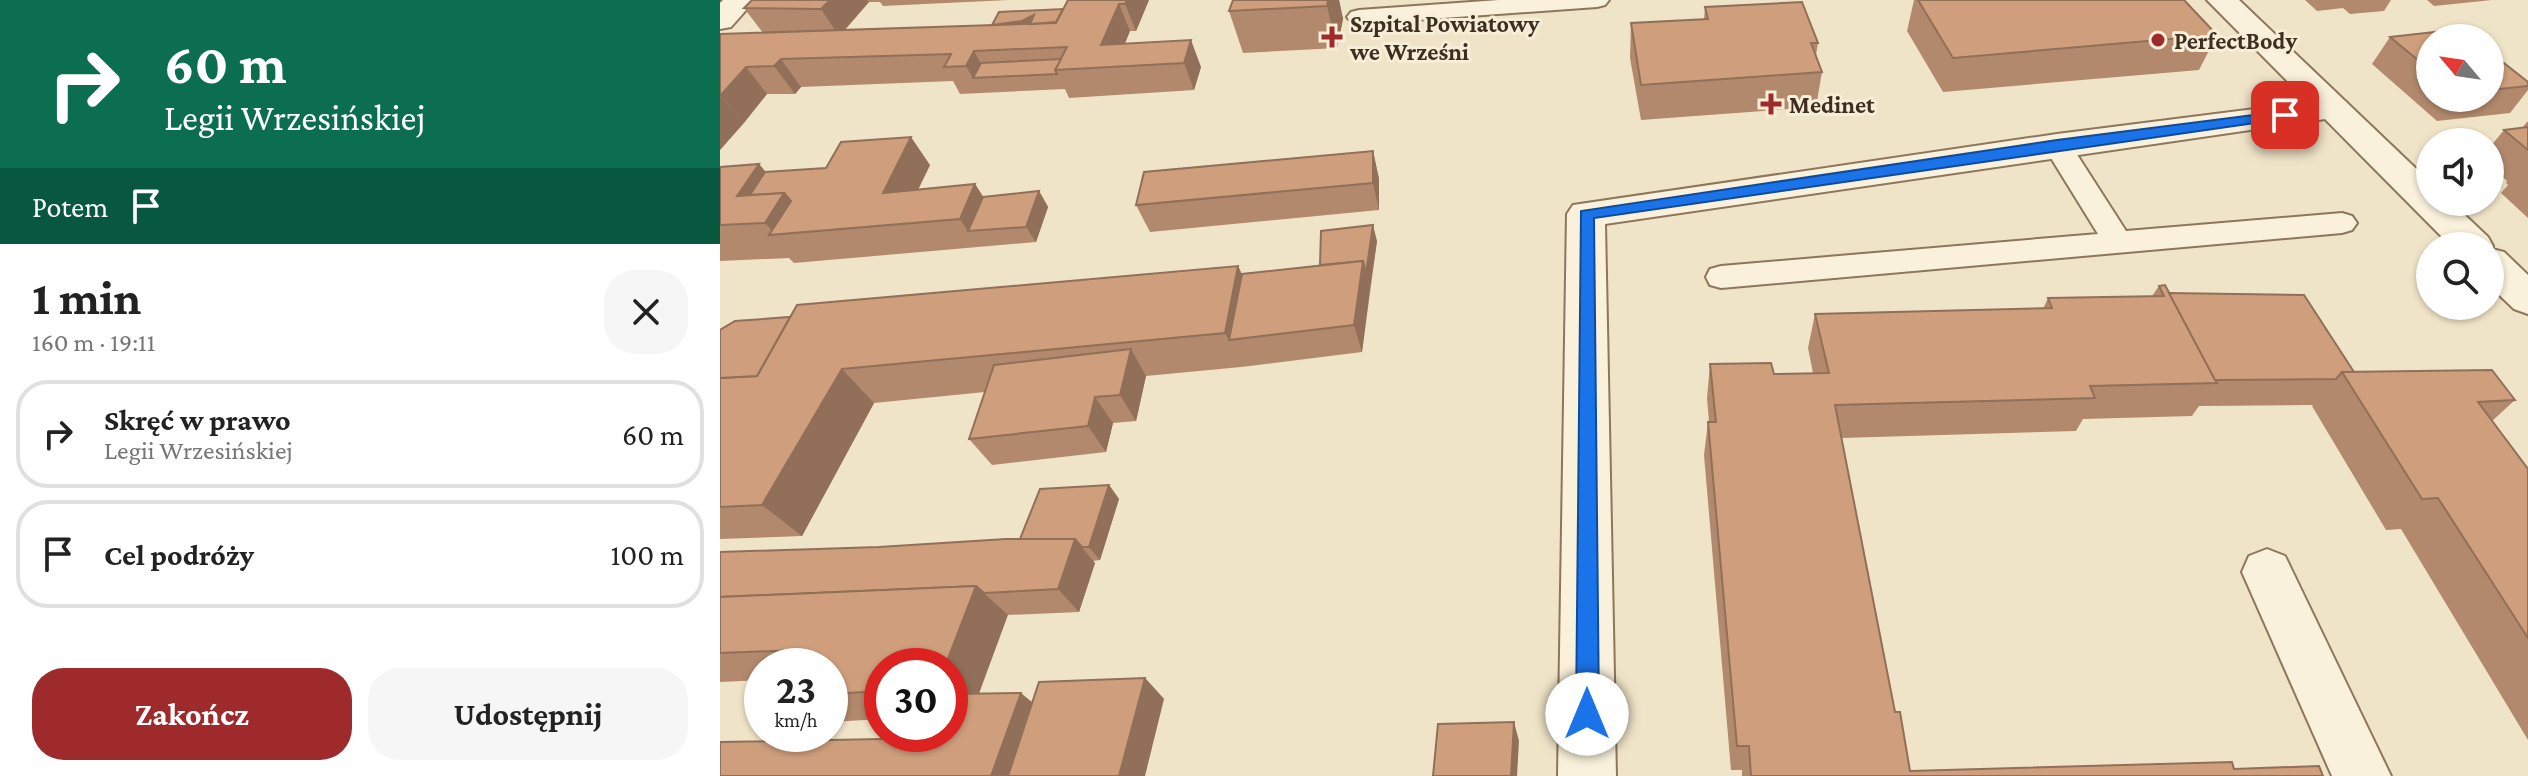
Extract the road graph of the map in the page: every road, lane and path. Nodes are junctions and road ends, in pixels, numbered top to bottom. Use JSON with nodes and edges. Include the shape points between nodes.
{"nodes":[{"id":1,"x":740,"y":0,"type":"edge"},
{"id":2,"x":1597,"y":0,"type":"edge"},
{"id":3,"x":2222,"y":0,"type":"edge"},
{"id":4,"x":1359,"y":17,"type":"dead end"},
{"id":5,"x":720,"y":20,"type":"edge"},
{"id":6,"x":2334,"y":109,"type":"junction"},
{"id":7,"x":2057,"y":145,"type":"junction"},
{"id":8,"x":2342,"y":223,"type":"dead end"},
{"id":9,"x":2460,"y":232,"type":"edge"},
{"id":10,"x":2118,"y":242,"type":"junction"},
{"id":11,"x":2504,"y":276,"type":"edge"},
{"id":12,"x":1721,"y":277,"type":"dead end"},
{"id":13,"x":2528,"y":299,"type":"edge"},
{"id":14,"x":2267,"y":572,"type":"dead end"},
{"id":15,"x":1587,"y":776,"type":"edge"},
{"id":16,"x":2362,"y":776,"type":"edge"}],
"edges":[{"from":1,"to":5,"type":"street"},
{"from":2,"to":4,"type":"lane"},
{"from":3,"to":6,"type":"street"},
{"from":6,"to":7,"type":"street"},
{"from":6,"to":9,"type":"street"},
{"from":7,"to":10,"type":"lane"},
{"from":7,"to":15,"type":"street","via":[[1586,214]]},
{"from":8,"to":10,"type":"lane"},
{"from":10,"to":12,"type":"lane"},
{"from":11,"to":13,"type":"street"},
{"from":14,"to":16,"type":"street"}]}
